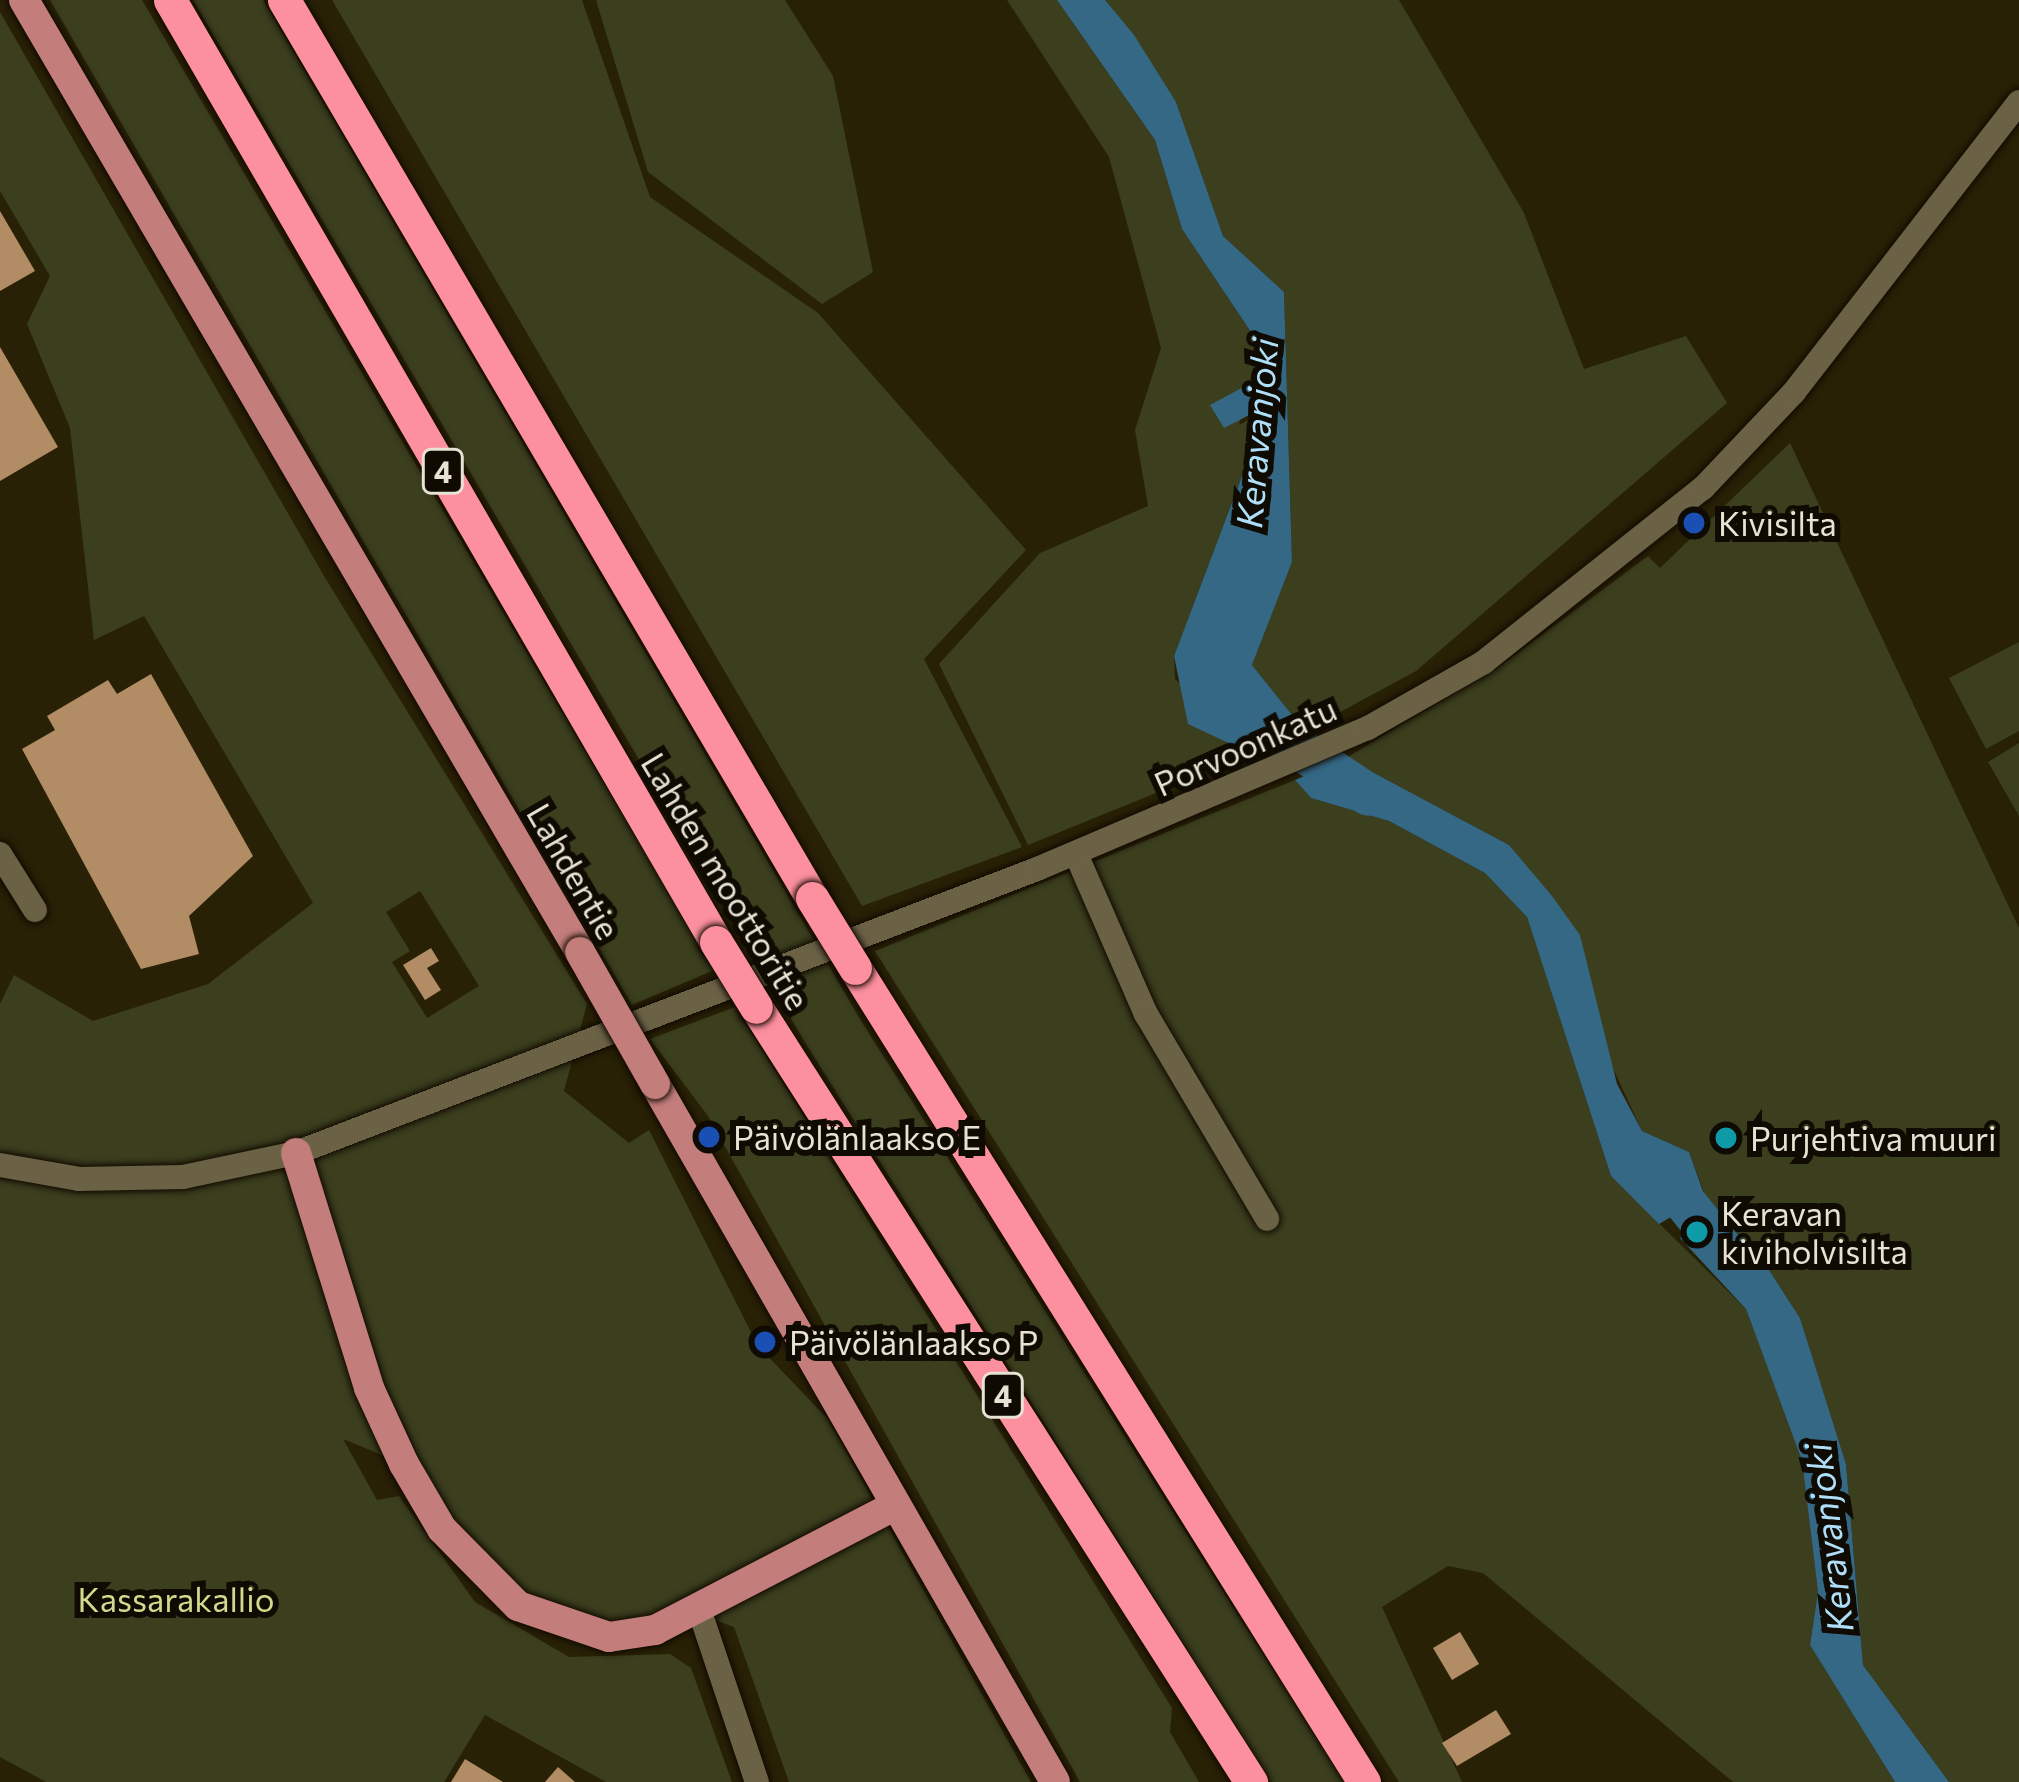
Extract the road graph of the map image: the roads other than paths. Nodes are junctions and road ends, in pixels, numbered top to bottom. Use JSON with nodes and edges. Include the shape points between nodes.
{"nodes":[{"id":1,"x":24,"y":0,"type":"edge"},
{"id":2,"x":170,"y":0,"type":"edge"},
{"id":3,"x":284,"y":0,"type":"edge"},
{"id":4,"x":2015,"y":117,"type":"edge"},
{"id":5,"x":0,"y":854,"type":"edge"},
{"id":6,"x":1076,"y":854,"type":"junction"},
{"id":7,"x":35,"y":910,"type":"dead end"},
{"id":8,"x":296,"y":1153,"type":"junction"},
{"id":9,"x":0,"y":1165,"type":"edge"},
{"id":10,"x":1268,"y":1219,"type":"dead end"},
{"id":11,"x":896,"y":1505,"type":"junction"},
{"id":12,"x":701,"y":1615,"type":"junction"},
{"id":13,"x":757,"y":1782,"type":"edge"},
{"id":14,"x":1055,"y":1782,"type":"edge"},
{"id":15,"x":1251,"y":1782,"type":"edge"},
{"id":16,"x":1364,"y":1782,"type":"edge"}],
"edges":[{"from":1,"to":11,"type":"main road","name":"Lahdentie","bridge":true},
{"from":2,"to":15,"type":"highway","name":"Lahden moottoritie","number":"4","bridge":true,"via":[[716,942]]},
{"from":3,"to":16,"type":"highway","name":"Lahden moottoritie","bridge":true,"via":[[812,898]]},
{"from":4,"to":6,"type":"street","name":"Porvoonkatu","via":[[1794,392],[1703,488],[1536,624],[1368,728]]},
{"from":5,"to":7,"type":"street"},
{"from":6,"to":8,"type":"street","name":"Porvoonkatu"},
{"from":6,"to":10,"type":"street","via":[[1146,1014]]},
{"from":8,"to":9,"type":"street","name":"Porvoonkatu","via":[[183,1177],[79,1179]]},
{"from":8,"to":12,"type":"main road","via":[[369,1388],[442,1529],[481,1575],[560,1628],[609,1637]]},
{"from":11,"to":12,"type":"main road"},
{"from":11,"to":14,"type":"main road","name":"Lahdentie"},
{"from":12,"to":13,"type":"street"}]}
